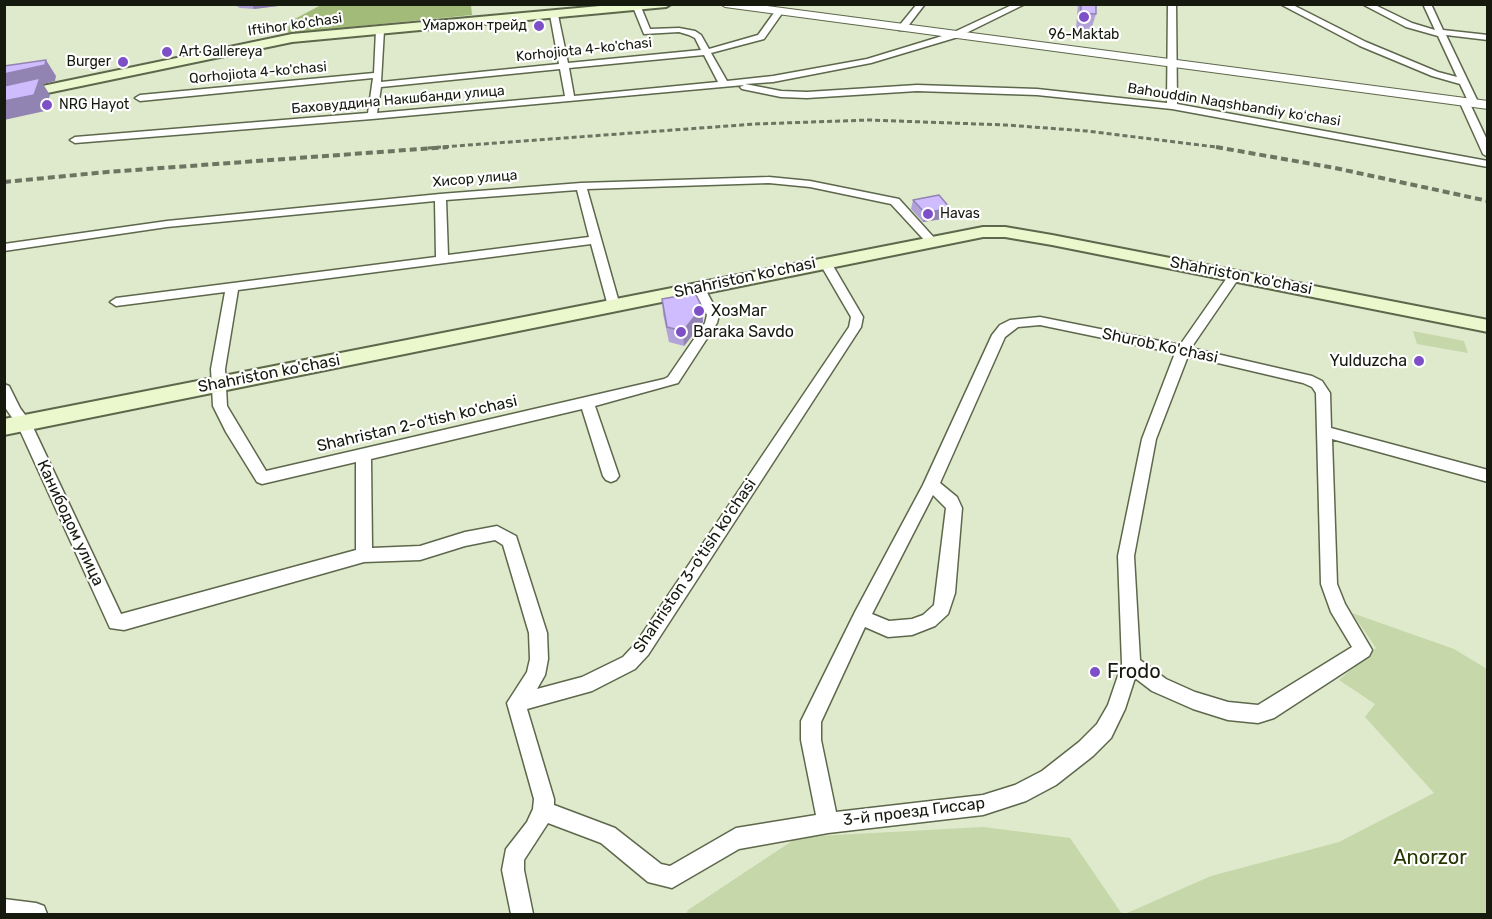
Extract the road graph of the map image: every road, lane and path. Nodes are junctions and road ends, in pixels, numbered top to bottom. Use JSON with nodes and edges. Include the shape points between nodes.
{"nodes":[{"id":1,"x":666,"y":4,"type":"edge"},
{"id":2,"x":725,"y":4,"type":"edge"},
{"id":3,"x":921,"y":4,"type":"edge"},
{"id":4,"x":1021,"y":4,"type":"edge"},
{"id":5,"x":1172,"y":4,"type":"edge"},
{"id":6,"x":1284,"y":4,"type":"edge"},
{"id":7,"x":1366,"y":4,"type":"edge"},
{"id":8,"x":1427,"y":4,"type":"edge"},
{"id":9,"x":637,"y":7,"type":"junction"},
{"id":10,"x":783,"y":10,"type":"edge"},
{"id":11,"x":554,"y":15,"type":"junction"},
{"id":12,"x":902,"y":28,"type":"junction"},
{"id":13,"x":380,"y":30,"type":"junction"},
{"id":14,"x":1441,"y":34,"type":"junction"},
{"id":15,"x":955,"y":35,"type":"junction"},
{"id":16,"x":1488,"y":38,"type":"edge"},
{"id":17,"x":706,"y":52,"type":"junction"},
{"id":18,"x":1172,"y":64,"type":"junction"},
{"id":19,"x":564,"y":66,"type":"junction"},
{"id":20,"x":378,"y":80,"type":"junction"},
{"id":21,"x":1464,"y":82,"type":"junction"},
{"id":22,"x":724,"y":84,"type":"junction"},
{"id":23,"x":140,"y":98,"type":"dead end"},
{"id":24,"x":570,"y":98,"type":"junction"},
{"id":25,"x":4,"y":99,"type":"edge"},
{"id":26,"x":1470,"y":103,"type":"junction"},
{"id":27,"x":1488,"y":105,"type":"edge"},
{"id":28,"x":1172,"y":106,"type":"junction"},
{"id":29,"x":372,"y":116,"type":"junction"},
{"id":30,"x":75,"y":140,"type":"dead end"},
{"id":31,"x":1488,"y":154,"type":"edge"},
{"id":32,"x":1488,"y":164,"type":"edge"},
{"id":33,"x":581,"y":186,"type":"junction"},
{"id":34,"x":440,"y":197,"type":"junction"},
{"id":35,"x":594,"y":240,"type":"junction"},
{"id":36,"x":931,"y":241,"type":"junction"},
{"id":37,"x":4,"y":248,"type":"edge"},
{"id":38,"x":442,"y":259,"type":"junction"},
{"id":39,"x":825,"y":262,"type":"junction"},
{"id":40,"x":1235,"y":275,"type":"junction"},
{"id":41,"x":232,"y":287,"type":"junction"},
{"id":42,"x":699,"y":288,"type":"junction"},
{"id":43,"x":116,"y":302,"type":"dead end"},
{"id":44,"x":614,"y":306,"type":"junction"},
{"id":45,"x":1488,"y":326,"type":"edge"},
{"id":46,"x":1184,"y":350,"type":"junction"},
{"id":47,"x":219,"y":384,"type":"junction"},
{"id":48,"x":4,"y":388,"type":"edge"},
{"id":49,"x":587,"y":403,"type":"junction"},
{"id":50,"x":14,"y":425,"type":"edge"},
{"id":51,"x":1325,"y":432,"type":"junction"},
{"id":52,"x":363,"y":456,"type":"junction"},
{"id":53,"x":611,"y":476,"type":"dead end"},
{"id":54,"x":1488,"y":476,"type":"edge"},
{"id":55,"x":931,"y":485,"type":"junction"},
{"id":56,"x":364,"y":555,"type":"junction"},
{"id":57,"x":861,"y":617,"type":"junction"},
{"id":58,"x":1131,"y":664,"type":"junction"},
{"id":59,"x":516,"y":703,"type":"junction"},
{"id":60,"x":543,"y":812,"type":"junction"},
{"id":61,"x":828,"y":823,"type":"junction"},
{"id":62,"x":4,"y":910,"type":"edge"},
{"id":63,"x":36,"y":915,"type":"edge"},
{"id":64,"x":522,"y":915,"type":"edge"}],
"edges":[{"from":1,"to":9,"type":"main road","name":"Iftihor ko'chasi"},
{"from":2,"to":10,"type":"street"},
{"from":3,"to":12,"type":"street"},
{"from":4,"to":15,"type":"street"},
{"from":5,"to":18,"type":"street"},
{"from":6,"to":21,"type":"street","via":[[1364,44]]},
{"from":7,"to":14,"type":"street","via":[[1409,25]]},
{"from":8,"to":14,"type":"street"},
{"from":9,"to":11,"type":"main road","name":"Iftihor ko'chasi"},
{"from":9,"to":17,"type":"street","via":[[647,32],[687,31],[698,37]]},
{"from":10,"to":12,"type":"street"},
{"from":10,"to":17,"type":"street","name":"Korhojiota 4-ko'chasi","via":[[761,37]]},
{"from":11,"to":13,"type":"main road","name":"Iftihor ko'chasi"},
{"from":11,"to":19,"type":"street"},
{"from":12,"to":15,"type":"street"},
{"from":13,"to":20,"type":"street"},
{"from":13,"to":25,"type":"main road","name":"Iftihor ko'chasi","via":[[284,39]]},
{"from":14,"to":16,"type":"street"},
{"from":14,"to":21,"type":"street"},
{"from":15,"to":18,"type":"street"},
{"from":15,"to":22,"type":"street","via":[[824,71]]},
{"from":17,"to":19,"type":"street","name":"Korhojiota 4-ko'chasi"},
{"from":17,"to":22,"type":"street"},
{"from":18,"to":26,"type":"street"},
{"from":18,"to":28,"type":"street"},
{"from":19,"to":20,"type":"street","name":"Korhojiota 4-ko'chasi"},
{"from":19,"to":24,"type":"street"},
{"from":20,"to":23,"type":"street","name":"Qorhojiota 4-ko'chasi"},
{"from":20,"to":29,"type":"street"},
{"from":21,"to":26,"type":"street"},
{"from":22,"to":24,"type":"street","name":"Баховуддина Накшбанди улица"},
{"from":22,"to":28,"type":"street","name":"Bahouddin Naqshbandiy koʻchasi","via":[[807,95],[917,88],[1037,92]]},
{"from":24,"to":29,"type":"street","name":"Баховуддина Накшбанди улица"},
{"from":26,"to":27,"type":"street"},
{"from":26,"to":31,"type":"street"},
{"from":28,"to":32,"type":"street","name":"Bahouddin Naqshbandiy koʻchasi"},
{"from":29,"to":30,"type":"street","name":"Баховуддина Накшбанди улица"},
{"from":33,"to":34,"type":"street","name":"Хисор улица"},
{"from":33,"to":35,"type":"street"},
{"from":33,"to":36,"type":"street","name":"Хисор улица","via":[[769,180],[810,184],[895,201]]},
{"from":34,"to":37,"type":"street","name":"Хисор улица","via":[[138,227]]},
{"from":34,"to":38,"type":"street"},
{"from":35,"to":38,"type":"street"},
{"from":35,"to":44,"type":"street"},
{"from":36,"to":39,"type":"main road","name":"Shahriston ko'chasi"},
{"from":36,"to":40,"type":"main road","name":"Shahriston ko'chasi","via":[[976,232],[1005,232]]},
{"from":38,"to":41,"type":"street"},
{"from":39,"to":42,"type":"main road","name":"Shahriston ko'chasi"},
{"from":39,"to":59,"type":"street","name":"Shahriston 3-o'tish ko'chasi","via":[[857,316],[855,327],[642,649],[628,663],[585,684]]},
{"from":40,"to":45,"type":"main road","name":"Shahriston ko'chasi"},
{"from":40,"to":46,"type":"street","name":"3-й проезд Гиссар"},
{"from":41,"to":43,"type":"street"},
{"from":41,"to":47,"type":"street","name":"Shahristan 2-o'tish ko'chasi"},
{"from":42,"to":44,"type":"main road","name":"Shahriston ko'chasi"},
{"from":42,"to":49,"type":"street","name":"Shahristan 2-o'tish ko'chasi","via":[[713,315],[711,323],[673,380]]},
{"from":44,"to":47,"type":"main road","name":"Shahriston ko'chasi"},
{"from":46,"to":51,"type":"street","name":"Shurob Ko'chasi","via":[[1313,381],[1323,393]]},
{"from":46,"to":55,"type":"street","name":"Shurob Ko'chasi","via":[[1040,321],[1005,328]]},
{"from":46,"to":58,"type":"street","name":"3-й проезд Гиссар","via":[[1149,439],[1126,556]]},
{"from":47,"to":50,"type":"main road","name":"Shahriston ko'chasi"},
{"from":47,"to":52,"type":"street","name":"Shahristan 2-o'tish ko'chasi","via":[[220,406],[262,478]]},
{"from":48,"to":50,"type":"street","name":"Канибодом улица","via":[[14,411]]},
{"from":49,"to":52,"type":"street","name":"Shahristan 2-o'tish ko'chasi"},
{"from":49,"to":53,"type":"street"},
{"from":50,"to":56,"type":"street","name":"Канибодом улица","via":[[116,622]]},
{"from":51,"to":54,"type":"street"},
{"from":51,"to":58,"type":"street","name":"Shurob Ko'chasi","via":[[1329,584],[1337,607],[1363,650],[1258,714],[1228,711],[1193,700],[1159,685]]},
{"from":52,"to":56,"type":"street"},
{"from":55,"to":57,"type":"street","name":"Shurob Ko'chasi"},
{"from":55,"to":57,"type":"street","via":[[954,508],[942,609],[930,621],[912,627],[888,629]]},
{"from":56,"to":59,"type":"street","via":[[420,553],[497,533],[510,541],[538,633],[539,659],[536,675]]},
{"from":57,"to":61,"type":"street","name":"Shurob Ko'chasi","via":[[811,720],[811,740]]},
{"from":58,"to":61,"type":"street","name":"3-й проезд Гиссар","via":[[1116,710],[1104,731],[1058,771],[1019,794],[983,806]]},
{"from":59,"to":60,"type":"street","via":[[544,799]]},
{"from":60,"to":61,"type":"street","name":"3-й проезд Гиссар","via":[[608,835],[664,877],[681,874],[736,839]]},
{"from":60,"to":64,"type":"street","via":[[514,857]]},
{"from":62,"to":63,"type":"street"}]}
